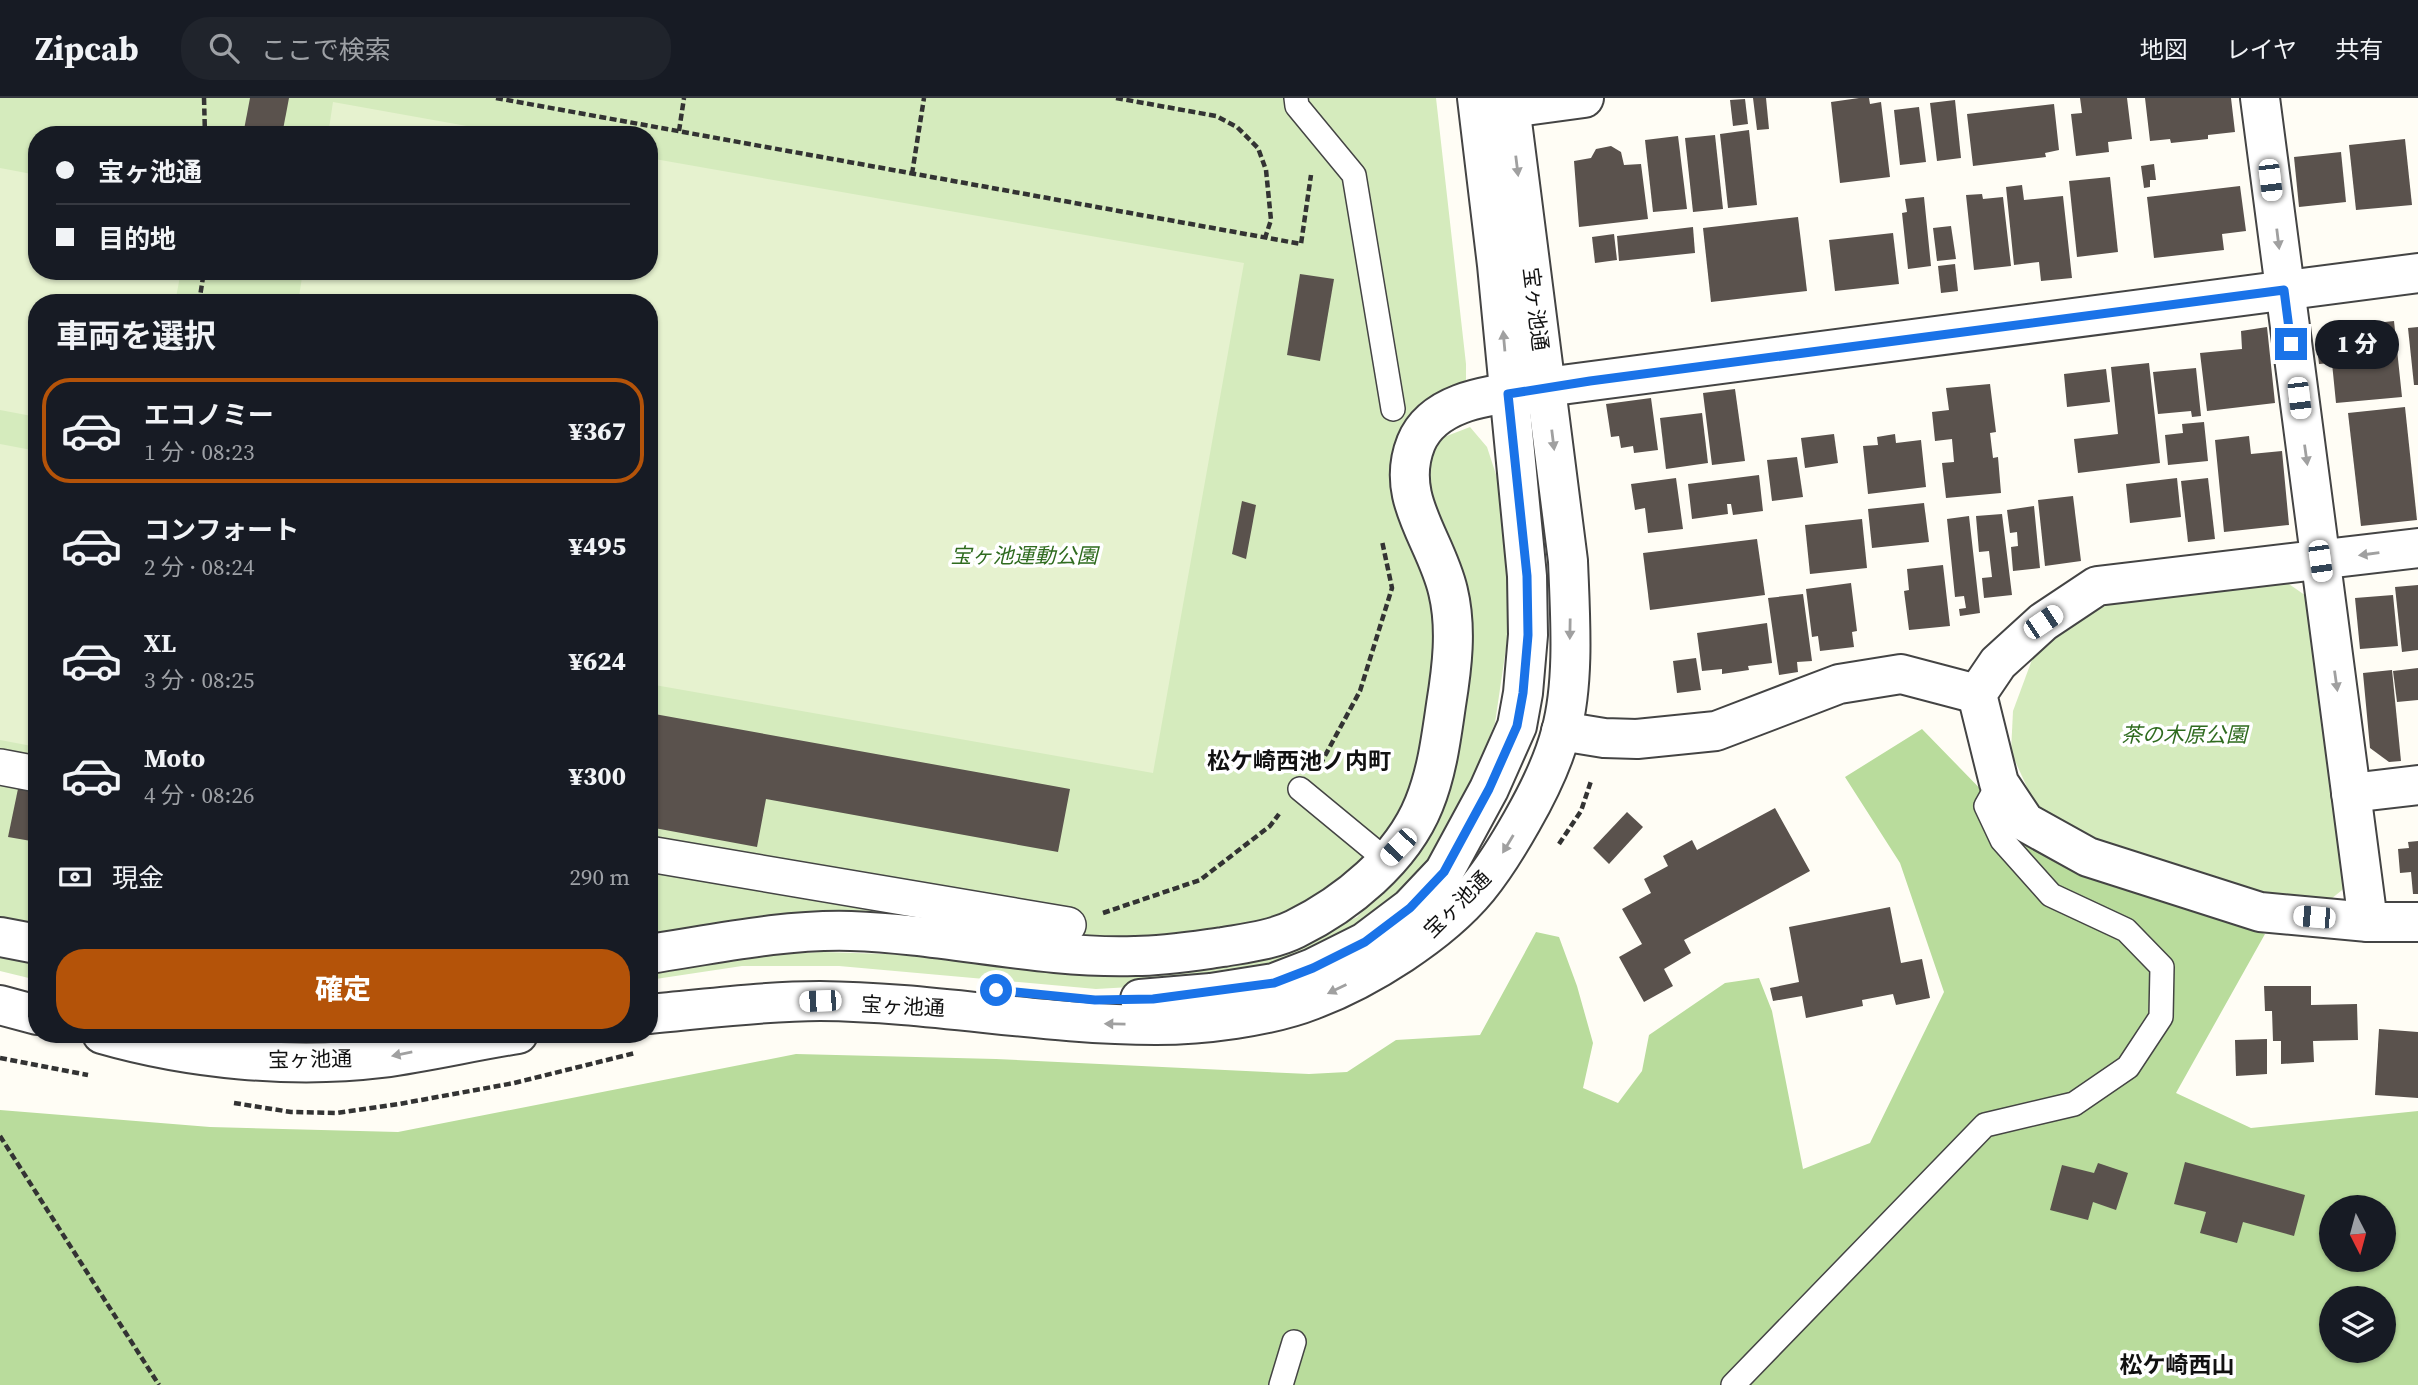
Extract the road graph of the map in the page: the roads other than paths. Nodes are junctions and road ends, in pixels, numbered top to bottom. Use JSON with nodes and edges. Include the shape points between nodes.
{"nodes":[{"id":1,"x":1296,"y":98,"type":"edge"},
{"id":2,"x":1584,"y":98,"type":"edge"},
{"id":3,"x":2260,"y":98,"type":"edge"},
{"id":4,"x":1498,"y":101,"type":"edge"},
{"id":5,"x":2418,"y":273,"type":"edge"},
{"id":6,"x":2284,"y":290,"type":"junction"},
{"id":7,"x":1546,"y":387,"type":"junction"},
{"id":8,"x":1508,"y":394,"type":"junction"},
{"id":9,"x":1393,"y":409,"type":"dead end"},
{"id":10,"x":2418,"y":548,"type":"edge"},
{"id":11,"x":2320,"y":561,"type":"junction"},
{"id":12,"x":1977,"y":694,"type":"junction"},
{"id":13,"x":1562,"y":731,"type":"junction"},
{"id":14,"x":0,"y":767,"type":"edge"},
{"id":15,"x":28,"y":772,"type":"edge"},
{"id":16,"x":1999,"y":783,"type":"junction"},
{"id":17,"x":2418,"y":785,"type":"edge"},
{"id":18,"x":1300,"y":789,"type":"road end"},
{"id":19,"x":2351,"y":793,"type":"junction"},
{"id":20,"x":658,"y":856,"type":"edge"},
{"id":21,"x":1386,"y":860,"type":"junction"},
{"id":22,"x":2368,"y":922,"type":"junction"},
{"id":23,"x":2418,"y":922,"type":"edge"},
{"id":24,"x":1068,"y":925,"type":"road end"},
{"id":25,"x":0,"y":937,"type":"edge"},
{"id":26,"x":28,"y":942,"type":"edge"},
{"id":27,"x":658,"y":953,"type":"edge"},
{"id":28,"x":0,"y":984,"type":"edge"},
{"id":29,"x":28,"y":992,"type":"edge"},
{"id":30,"x":658,"y":992,"type":"edge"},
{"id":31,"x":0,"y":1005,"type":"edge"},
{"id":32,"x":28,"y":1013,"type":"edge"},
{"id":33,"x":658,"y":1013,"type":"edge"},
{"id":34,"x":146,"y":1043,"type":"edge"},
{"id":35,"x":467,"y":1043,"type":"edge"},
{"id":36,"x":1294,"y":1342,"type":"dead end"},
{"id":37,"x":1281,"y":1385,"type":"edge"},
{"id":38,"x":1733,"y":1385,"type":"edge"}],
"edges":[{"from":1,"to":9,"type":"lane","via":[[1297,106],[1354,176]]},
{"from":2,"to":4,"type":"street"},
{"from":3,"to":6,"type":"street","one_way":true},
{"from":4,"to":7,"type":"street","name":"宝ヶ池通","one_way":true},
{"from":8,"to":4,"type":"street","name":"宝ヶ池通","one_way":true,"via":[[1497,265]]},
{"from":5,"to":6,"type":"street"},
{"from":6,"to":7,"type":"street"},
{"from":6,"to":11,"type":"street","one_way":true},
{"from":7,"to":8,"type":"street"},
{"from":7,"to":13,"type":"street","name":"宝ヶ池通","one_way":true,"via":[[1568,561],[1570,627]]},
{"from":8,"to":21,"type":"street","via":[[1455,405],[1430,422],[1417,441],[1410,494],[1448,592],[1451,670],[1437,762],[1423,807]]},
{"from":8,"to":30,"type":"street","name":"宝ヶ池通","via":[[1528,588],[1528,635],[1517,726],[1444,872],[1410,908],[1365,942],[1274,983],[1153,999],[1095,1000],[847,979],[749,982]]},
{"from":10,"to":11,"type":"street","one_way":true},
{"from":11,"to":12,"type":"street","via":[[2097,586],[2043,622],[1998,663]]},
{"from":11,"to":19,"type":"street","one_way":true},
{"from":12,"to":13,"type":"street","via":[[1900,674],[1839,684],[1716,731],[1637,739]]},
{"from":12,"to":16,"type":"street"},
{"from":13,"to":33,"type":"street","name":"宝ヶ池通","one_way":true,"via":[[1539,790],[1477,889],[1432,933],[1312,1001],[1261,1014],[1160,1025],[820,1001]]},
{"from":14,"to":15,"type":"street"},
{"from":16,"to":22,"type":"street","via":[[2025,822],[2088,857],[2260,912]]},
{"from":16,"to":38,"type":"lane","via":[[1986,806],[2002,840],[2051,895],[2126,930],[2162,967],[2161,1017],[2128,1067],[2074,1104],[1985,1125]]},
{"from":17,"to":19,"type":"street"},
{"from":18,"to":21,"type":"lane"},
{"from":19,"to":22,"type":"street"},
{"from":20,"to":24,"type":"street"},
{"from":21,"to":27,"type":"street","via":[[1328,911],[1291,931],[1205,950],[1135,956],[1063,953],[846,931],[789,934]]},
{"from":22,"to":23,"type":"street"},
{"from":25,"to":26,"type":"street"},
{"from":28,"to":29,"type":"street"},
{"from":31,"to":32,"type":"street"},
{"from":35,"to":34,"type":"street","name":"宝ヶ池通","one_way":true,"via":[[381,1058],[314,1062],[244,1060]]},
{"from":36,"to":37,"type":"lane"}]}
